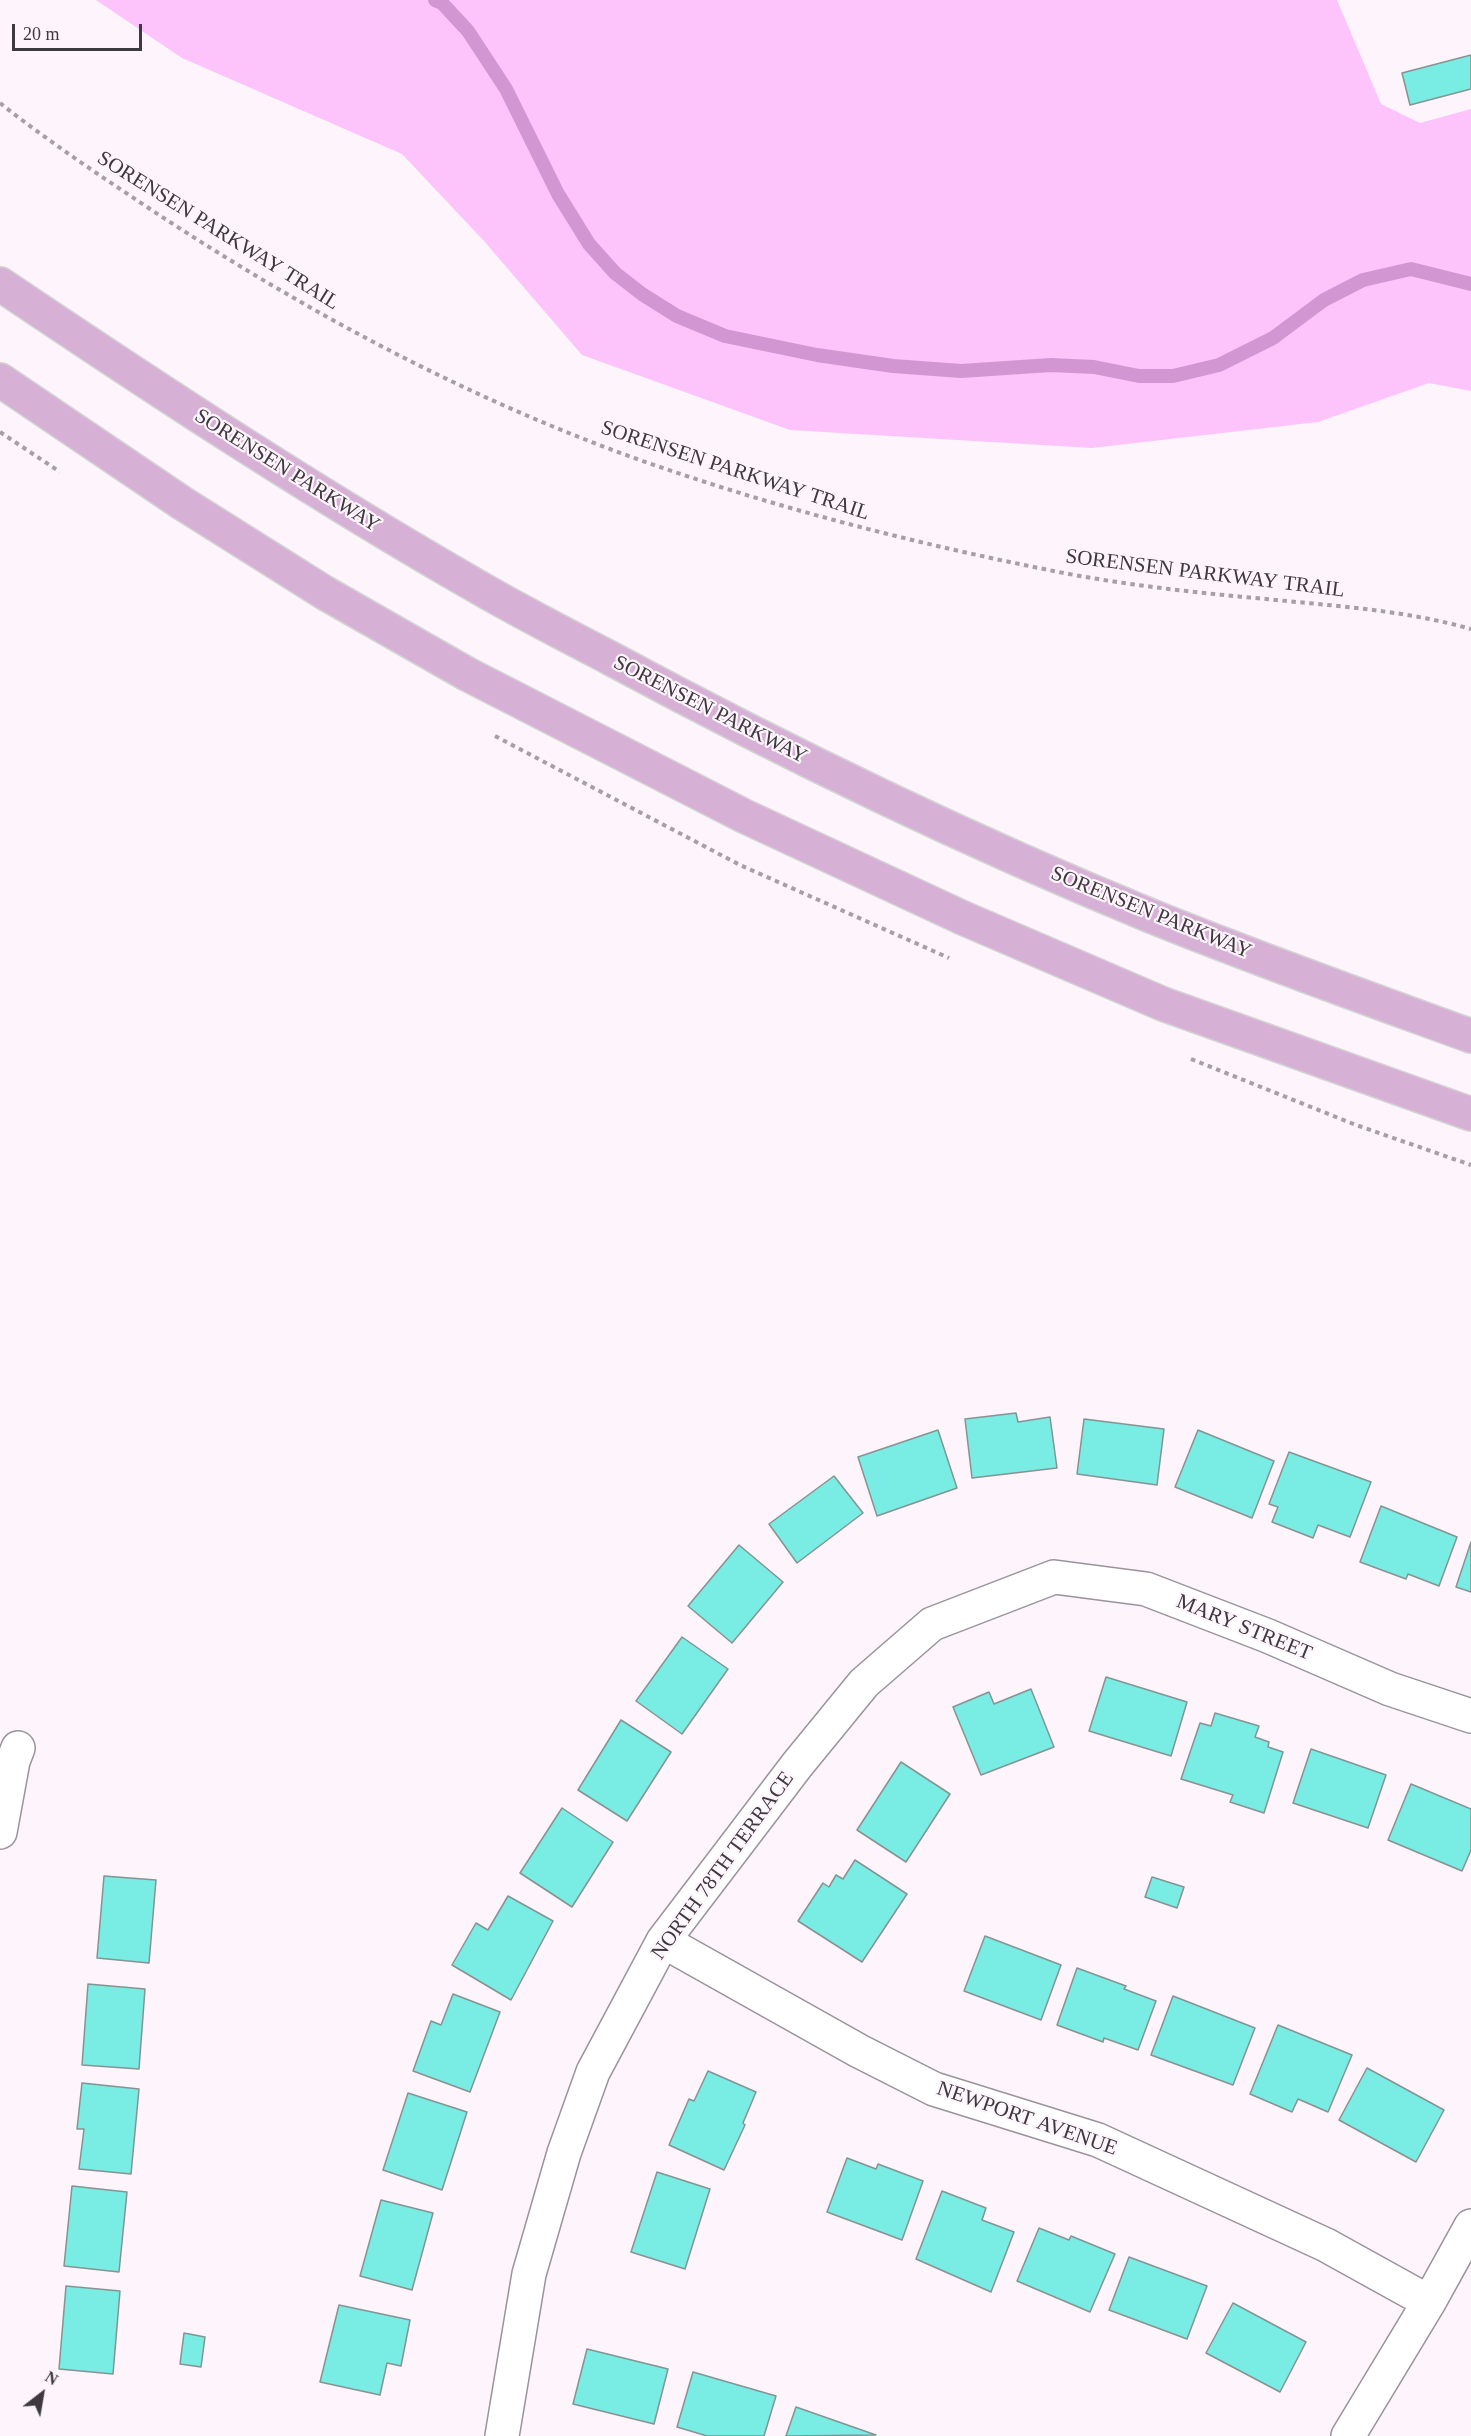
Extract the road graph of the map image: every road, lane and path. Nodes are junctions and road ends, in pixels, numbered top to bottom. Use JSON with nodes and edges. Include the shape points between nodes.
{"nodes":[{"id":1,"x":0,"y":103,"type":"edge"},
{"id":2,"x":0,"y":284,"type":"edge"},
{"id":3,"x":0,"y":380,"type":"edge"},
{"id":4,"x":1471,"y":629,"type":"edge"},
{"id":5,"x":1471,"y":1036,"type":"edge"},
{"id":6,"x":1471,"y":1114,"type":"edge"},
{"id":7,"x":1011,"y":1593,"type":"joint"},
{"id":8,"x":1471,"y":1716,"type":"edge"},
{"id":9,"x":18,"y":1748,"type":"dead end"},
{"id":10,"x":0,"y":1832,"type":"edge"},
{"id":11,"x":663,"y":1941,"type":"junction"},
{"id":12,"x":1471,"y":2226,"type":"edge"},
{"id":13,"x":1429,"y":2302,"type":"junction"},
{"id":14,"x":501,"y":2436,"type":"edge"},
{"id":15,"x":1348,"y":2436,"type":"edge"}],
"edges":[{"from":1,"to":4,"type":"path","name":"SORENSEN PARKWAY TRAIL","via":[[214,251],[341,326],[540,421],[658,467],[872,531],[975,555],[1087,577],[1367,609]]},
{"from":2,"to":5,"type":"main road","name":"SORENSEN PARKWAY","via":[[312,488],[479,588],[679,696],[851,783],[1151,915]]},
{"from":3,"to":6,"type":"main road","via":[[182,503],[325,593],[467,674],[744,816],[963,918],[1163,1004]]},
{"from":7,"to":8,"type":"street","name":"MARY STREET","via":[[1054,1577],[1146,1589],[1390,1689]]},
{"from":7,"to":11,"type":"street","name":"NORTH 78TH TERRACE","via":[[933,1624],[864,1683]]},
{"from":9,"to":10,"type":"street"},
{"from":11,"to":13,"type":"street","name":"NEWPORT AVENUE","via":[[934,2089],[1098,2140],[1326,2245]]},
{"from":11,"to":14,"type":"street","name":"NORTH 78TH TERRACE","via":[[593,2072],[564,2153],[529,2274]]},
{"from":12,"to":13,"type":"street"},
{"from":13,"to":15,"type":"street"}]}
